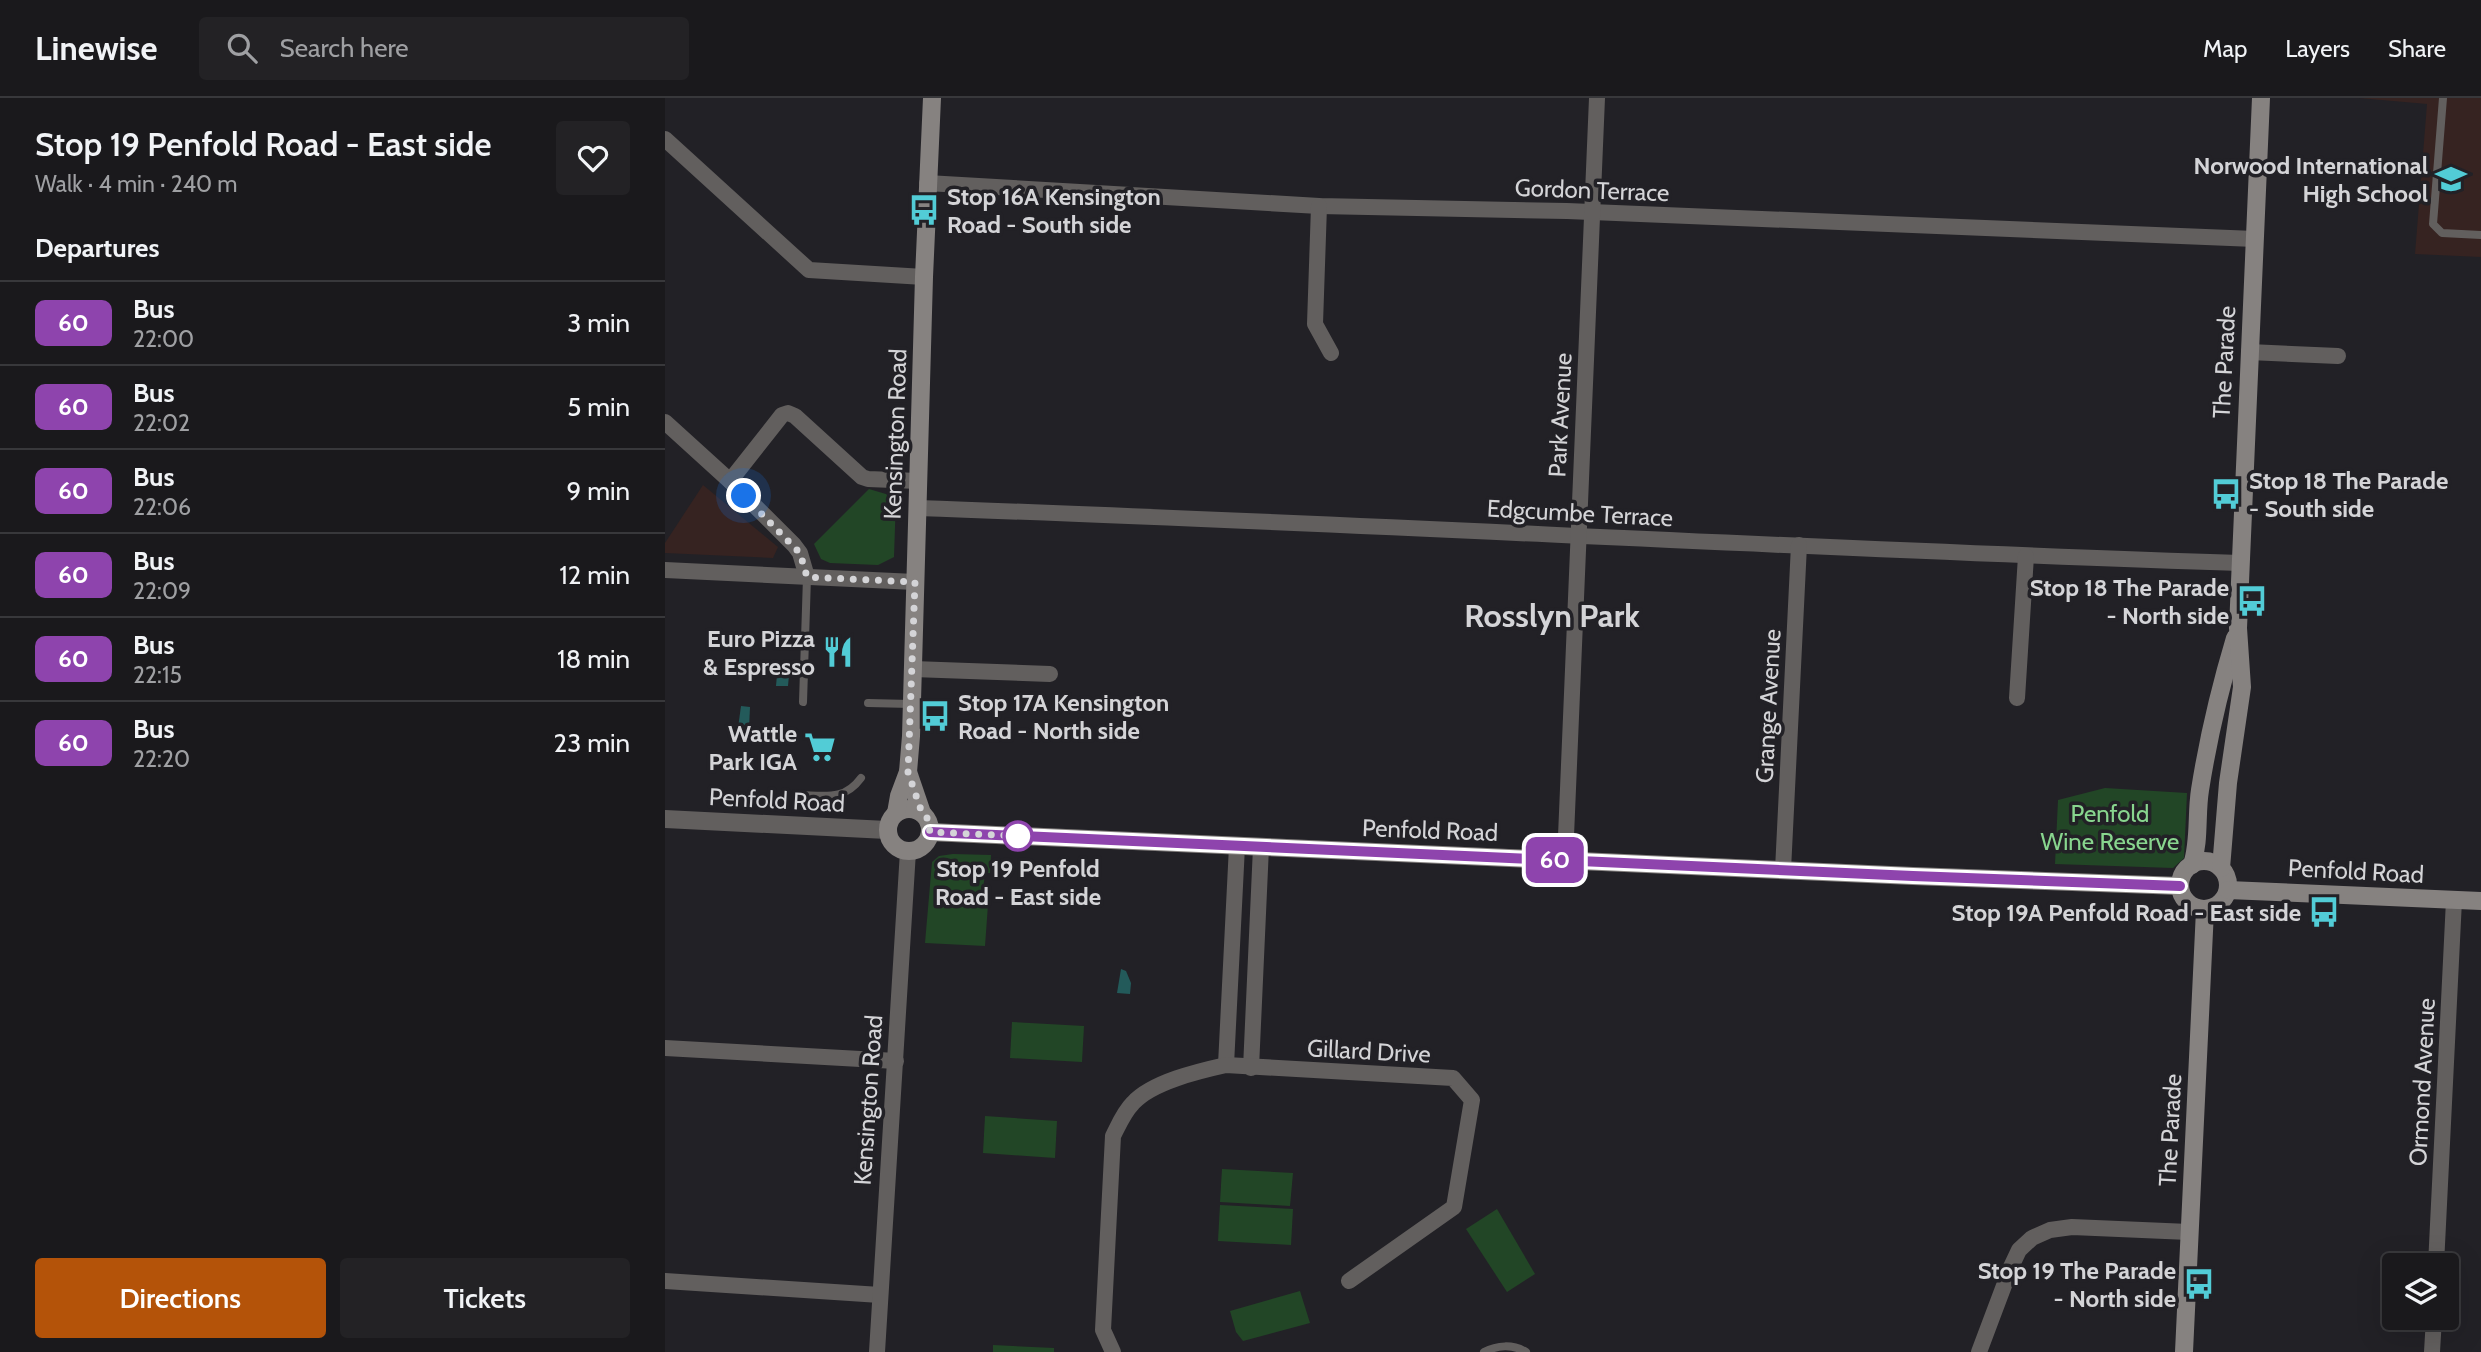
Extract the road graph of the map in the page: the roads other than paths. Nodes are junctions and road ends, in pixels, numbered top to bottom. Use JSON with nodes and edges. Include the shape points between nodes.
{"nodes":[{"id":1,"x":932,"y":98,"type":"edge"},
{"id":2,"x":1597,"y":98,"type":"edge"},
{"id":3,"x":2261,"y":98,"type":"edge"},
{"id":4,"x":2443,"y":98,"type":"edge"},
{"id":5,"x":665,"y":139,"type":"edge"},
{"id":6,"x":927,"y":183,"type":"junction"},
{"id":7,"x":1319,"y":206,"type":"junction"},
{"id":8,"x":1592,"y":213,"type":"junction"},
{"id":9,"x":2481,"y":235,"type":"edge"},
{"id":10,"x":2255,"y":239,"type":"junction"},
{"id":11,"x":924,"y":277,"type":"junction"},
{"id":12,"x":2249,"y":352,"type":"junction"},
{"id":13,"x":1331,"y":353,"type":"dead end"},
{"id":14,"x":2338,"y":356,"type":"dead end"},
{"id":15,"x":665,"y":422,"type":"edge"},
{"id":16,"x":730,"y":481,"type":"junction"},
{"id":17,"x":919,"y":481,"type":"junction"},
{"id":18,"x":918,"y":508,"type":"junction"},
{"id":19,"x":1577,"y":536,"type":"junction"},
{"id":20,"x":1799,"y":545,"type":"junction"},
{"id":21,"x":2026,"y":556,"type":"junction"},
{"id":22,"x":2240,"y":563,"type":"junction"},
{"id":23,"x":665,"y":570,"type":"edge"},
{"id":24,"x":807,"y":577,"type":"junction"},
{"id":25,"x":915,"y":582,"type":"junction"},
{"id":26,"x":2238,"y":628,"type":"junction"},
{"id":27,"x":913,"y":669,"type":"junction"},
{"id":28,"x":1050,"y":674,"type":"dead end"},
{"id":29,"x":2017,"y":698,"type":"dead end"},
{"id":30,"x":803,"y":702,"type":"dead end"},
{"id":31,"x":868,"y":703,"type":"dead end"},
{"id":32,"x":911,"y":704,"type":"junction"},
{"id":33,"x":908,"y":772,"type":"junction"},
{"id":34,"x":861,"y":778,"type":"dead end"},
{"id":35,"x":802,"y":795,"type":"dead end"},
{"id":36,"x":896,"y":813,"type":"junction"},
{"id":37,"x":922,"y":813,"type":"junction"},
{"id":38,"x":665,"y":819,"type":"edge"},
{"id":39,"x":887,"y":830,"type":"junction"},
{"id":40,"x":930,"y":832,"type":"junction"},
{"id":41,"x":1237,"y":846,"type":"junction"},
{"id":42,"x":1261,"y":847,"type":"junction"},
{"id":43,"x":908,"y":851,"type":"junction"},
{"id":44,"x":1565,"y":860,"type":"junction"},
{"id":45,"x":2192,"y":864,"type":"junction"},
{"id":46,"x":2221,"y":868,"type":"junction"},
{"id":47,"x":1783,"y":870,"type":"junction"},
{"id":48,"x":2180,"y":886,"type":"junction"},
{"id":49,"x":2228,"y":890,"type":"junction"},
{"id":50,"x":2454,"y":900,"type":"junction"},
{"id":51,"x":2481,"y":901,"type":"edge"},
{"id":52,"x":2206,"y":910,"type":"junction"},
{"id":53,"x":665,"y":1048,"type":"edge"},
{"id":54,"x":896,"y":1061,"type":"junction"},
{"id":55,"x":1226,"y":1065,"type":"junction"},
{"id":56,"x":1251,"y":1068,"type":"junction"},
{"id":57,"x":2189,"y":1231,"type":"junction"},
{"id":58,"x":2437,"y":1253,"type":"edge"},
{"id":59,"x":665,"y":1281,"type":"edge"},
{"id":60,"x":1349,"y":1281,"type":"dead end"},
{"id":61,"x":880,"y":1295,"type":"junction"},
{"id":62,"x":2433,"y":1330,"type":"edge"},
{"id":63,"x":877,"y":1352,"type":"edge"},
{"id":64,"x":1113,"y":1352,"type":"edge"},
{"id":65,"x":1484,"y":1352,"type":"edge"},
{"id":66,"x":1526,"y":1352,"type":"edge"},
{"id":67,"x":1979,"y":1352,"type":"edge"},
{"id":68,"x":2183,"y":1352,"type":"edge"},
{"id":69,"x":2432,"y":1352,"type":"edge"}],
"edges":[{"from":1,"to":6,"type":"main road","name":"Kensington Road"},
{"from":2,"to":8,"type":"street","name":"Park Avenue"},
{"from":3,"to":10,"type":"main road","name":"The Parade"},
{"from":4,"to":9,"type":"lane","via":[[2433,224],[2442,233]]},
{"from":5,"to":11,"type":"street","via":[[809,270]]},
{"from":6,"to":7,"type":"street","name":"Gordon Terrace"},
{"from":6,"to":11,"type":"main road","name":"Kensington Road"},
{"from":7,"to":8,"type":"street","name":"Gordon Terrace"},
{"from":7,"to":13,"type":"street","via":[[1315,324]]},
{"from":8,"to":10,"type":"street","name":"Gordon Terrace"},
{"from":8,"to":19,"type":"street","name":"Park Avenue"},
{"from":10,"to":12,"type":"main road","name":"The Parade"},
{"from":11,"to":17,"type":"main road","name":"Kensington Road"},
{"from":12,"to":14,"type":"street"},
{"from":12,"to":22,"type":"main road","name":"The Parade"},
{"from":15,"to":16,"type":"street"},
{"from":16,"to":17,"type":"street","via":[[788,413],[862,477]]},
{"from":16,"to":24,"type":"street","via":[[800,553]]},
{"from":17,"to":18,"type":"main road","name":"Kensington Road"},
{"from":18,"to":19,"type":"street","name":"Edgcumbe Terrace"},
{"from":18,"to":25,"type":"main road","name":"Kensington Road"},
{"from":19,"to":20,"type":"street","name":"Edgcumbe Terrace"},
{"from":19,"to":44,"type":"street","name":"Park Avenue"},
{"from":20,"to":21,"type":"street","name":"Edgcumbe Terrace"},
{"from":20,"to":47,"type":"street","name":"Grange Avenue"},
{"from":21,"to":22,"type":"street","name":"Edgcumbe Terrace"},
{"from":21,"to":29,"type":"street"},
{"from":22,"to":26,"type":"main road","name":"The Parade"},
{"from":23,"to":24,"type":"street"},
{"from":24,"to":25,"type":"street"},
{"from":24,"to":30,"type":"lane"},
{"from":25,"to":27,"type":"main road","name":"Kensington Road"},
{"from":26,"to":45,"type":"main road","name":"The Parade","via":[[2221,684],[2199,793],[2197,850]]},
{"from":26,"to":46,"type":"main road","name":"The Parade","via":[[2242,687]]},
{"from":27,"to":28,"type":"street"},
{"from":27,"to":32,"type":"main road","name":"Kensington Road"},
{"from":31,"to":32,"type":"lane"},
{"from":32,"to":33,"type":"main road","name":"Kensington Road"},
{"from":33,"to":36,"type":"main road","name":"Kensington Road"},
{"from":33,"to":37,"type":"main road","name":"Kensington Road"},
{"from":34,"to":35,"type":"lane","via":[[852,790],[833,796]]},
{"from":36,"to":37,"type":"main road","via":[[909,809]]},
{"from":36,"to":39,"type":"main road"},
{"from":37,"to":40,"type":"main road"},
{"from":38,"to":39,"type":"street","name":"Penfold Road"},
{"from":39,"to":43,"type":"main road","via":[[891,842]]},
{"from":40,"to":41,"type":"main road","name":"Penfold Road"},
{"from":40,"to":43,"type":"main road","via":[[920,848]]},
{"from":41,"to":42,"type":"main road","name":"Penfold Road"},
{"from":41,"to":55,"type":"street"},
{"from":42,"to":44,"type":"main road","name":"Penfold Road"},
{"from":42,"to":56,"type":"street"},
{"from":43,"to":54,"type":"street","name":"Kensington Road"},
{"from":44,"to":47,"type":"main road","name":"Penfold Road"},
{"from":45,"to":46,"type":"main road","via":[[2207,862]]},
{"from":45,"to":48,"type":"main road"},
{"from":46,"to":49,"type":"main road"},
{"from":47,"to":48,"type":"main road","name":"Penfold Road"},
{"from":48,"to":52,"type":"main road","via":[[2191,906]]},
{"from":49,"to":50,"type":"main road","name":"Penfold Road"},
{"from":49,"to":52,"type":"main road","via":[[2220,904]]},
{"from":50,"to":51,"type":"main road","name":"Penfold Road"},
{"from":50,"to":58,"type":"street","name":"Ormond Avenue"},
{"from":52,"to":57,"type":"main road","name":"The Parade"},
{"from":53,"to":54,"type":"street"},
{"from":54,"to":61,"type":"street","name":"Kensington Road"},
{"from":55,"to":56,"type":"street","name":"Gillard Drive"},
{"from":55,"to":64,"type":"street","via":[[1153,1089],[1135,1101],[1113,1136],[1104,1330]]},
{"from":56,"to":60,"type":"street","name":"Gillard Drive","via":[[1453,1078],[1472,1100],[1454,1207]]},
{"from":57,"to":67,"type":"street","via":[[2071,1227],[2032,1238],[2011,1267]]},
{"from":57,"to":68,"type":"main road","name":"The Parade"},
{"from":59,"to":61,"type":"street"},
{"from":61,"to":63,"type":"street","name":"Kensington Road"},
{"from":62,"to":69,"type":"street"},
{"from":65,"to":66,"type":"lane","via":[[1495,1346]]}]}
